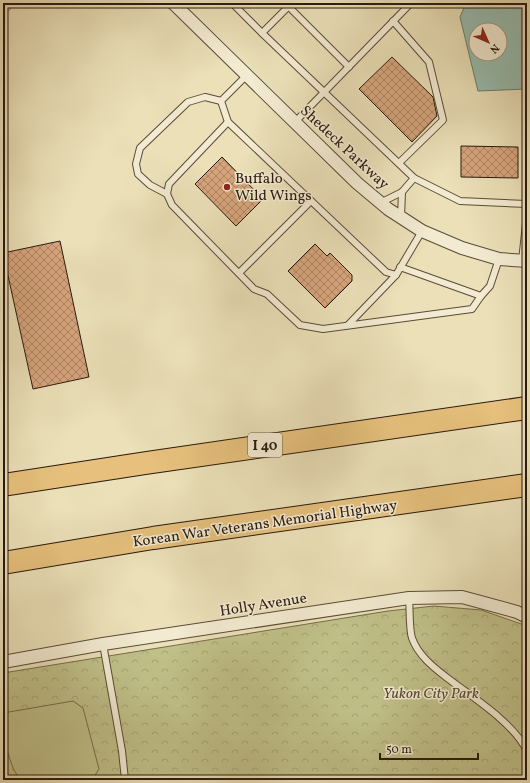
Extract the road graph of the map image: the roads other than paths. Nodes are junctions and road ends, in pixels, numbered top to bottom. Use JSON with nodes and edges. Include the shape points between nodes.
{"nodes":[{"id":1,"x":173,"y":3,"type":"edge"},
{"id":2,"x":232,"y":3,"type":"edge"},
{"id":3,"x":411,"y":3,"type":"edge"},
{"id":4,"x":289,"y":4,"type":"edge"},
{"id":5,"x":393,"y":21,"type":"junction"},
{"id":6,"x":262,"y":33,"type":"junction"},
{"id":7,"x":349,"y":67,"type":"junction"},
{"id":8,"x":247,"y":75,"type":"junction"},
{"id":9,"x":324,"y":91,"type":"junction"},
{"id":10,"x":221,"y":101,"type":"junction"},
{"id":11,"x":228,"y":122,"type":"junction"},
{"id":12,"x":295,"y":122,"type":"junction"},
{"id":13,"x":399,"y":163,"type":"junction"},
{"id":14,"x":414,"y":178,"type":"junction"},
{"id":15,"x":402,"y":192,"type":"junction"},
{"id":16,"x":167,"y":194,"type":"junction"},
{"id":17,"x":311,"y":201,"type":"junction"},
{"id":18,"x":380,"y":203,"type":"junction"},
{"id":19,"x":527,"y":204,"type":"edge"},
{"id":20,"x":527,"y":214,"type":"edge"},
{"id":21,"x":401,"y":217,"type":"junction"},
{"id":22,"x":422,"y":231,"type":"junction"},
{"id":23,"x":499,"y":259,"type":"junction"},
{"id":24,"x":525,"y":261,"type":"edge"},
{"id":25,"x":400,"y":268,"type":"junction"},
{"id":26,"x":239,"y":273,"type":"junction"},
{"id":27,"x":396,"y":275,"type":"junction"},
{"id":28,"x":481,"y":296,"type":"junction"},
{"id":29,"x":348,"y":325,"type":"junction"},
{"id":30,"x":527,"y":408,"type":"edge"},
{"id":31,"x":3,"y":485,"type":"edge"},
{"id":32,"x":527,"y":486,"type":"edge"},
{"id":33,"x":3,"y":563,"type":"edge"},
{"id":34,"x":410,"y":598,"type":"junction"},
{"id":35,"x":527,"y":617,"type":"edge"},
{"id":36,"x":103,"y":644,"type":"junction"},
{"id":37,"x":3,"y":662,"type":"edge"},
{"id":38,"x":527,"y":751,"type":"edge"},
{"id":39,"x":126,"y":780,"type":"edge"}],
"edges":[{"from":1,"to":8,"type":"street","name":"Shedeck Parkway"},
{"from":2,"to":6,"type":"lane"},
{"from":3,"to":5,"type":"lane"},
{"from":4,"to":6,"type":"lane"},
{"from":4,"to":7,"type":"lane"},
{"from":5,"to":7,"type":"lane"},
{"from":5,"to":13,"type":"lane","via":[[429,62],[443,120]]},
{"from":6,"to":9,"type":"lane"},
{"from":7,"to":9,"type":"lane"},
{"from":8,"to":10,"type":"lane"},
{"from":8,"to":12,"type":"street","name":"Shedeck Parkway"},
{"from":9,"to":12,"type":"lane"},
{"from":9,"to":13,"type":"lane"},
{"from":10,"to":11,"type":"lane"},
{"from":10,"to":16,"type":"lane","via":[[205,97],[188,102],[140,148],[136,164],[138,174],[150,185]]},
{"from":11,"to":16,"type":"lane","via":[[169,184]]},
{"from":11,"to":17,"type":"lane"},
{"from":12,"to":18,"type":"street","name":"Shedeck Parkway"},
{"from":13,"to":14,"type":"lane"},
{"from":14,"to":15,"type":"lane"},
{"from":14,"to":19,"type":"lane","via":[[460,201]]},
{"from":15,"to":18,"type":"lane"},
{"from":15,"to":21,"type":"lane"},
{"from":16,"to":26,"type":"lane","via":[[172,205]]},
{"from":17,"to":26,"type":"lane"},
{"from":17,"to":27,"type":"lane","via":[[386,272]]},
{"from":18,"to":21,"type":"street","name":"Shedeck Parkway"},
{"from":20,"to":24,"type":"lane"},
{"from":21,"to":22,"type":"street","name":"Shedeck Parkway"},
{"from":22,"to":23,"type":"street","name":"Shedeck Parkway","via":[[462,248]]},
{"from":22,"to":25,"type":"lane"},
{"from":23,"to":24,"type":"street","name":"Shedeck Parkway"},
{"from":23,"to":28,"type":"lane","via":[[490,286]]},
{"from":25,"to":27,"type":"lane"},
{"from":25,"to":28,"type":"lane"},
{"from":26,"to":29,"type":"lane","via":[[300,325],[323,329]]},
{"from":27,"to":29,"type":"lane"},
{"from":28,"to":29,"type":"lane","via":[[472,309]]},
{"from":30,"to":31,"type":"highway","number":"I 40"},
{"from":32,"to":33,"type":"highway","name":"Korean War Veterans Memorial Highway","via":[[153,538]]},
{"from":34,"to":35,"type":"street","name":"Holly Avenue","via":[[462,598]]},
{"from":34,"to":36,"type":"street","name":"Holly Avenue"},
{"from":34,"to":38,"type":"lane","via":[[412,638],[421,654],[507,724]]},
{"from":36,"to":37,"type":"street","name":"Holly Avenue"},
{"from":36,"to":39,"type":"lane"}]}
